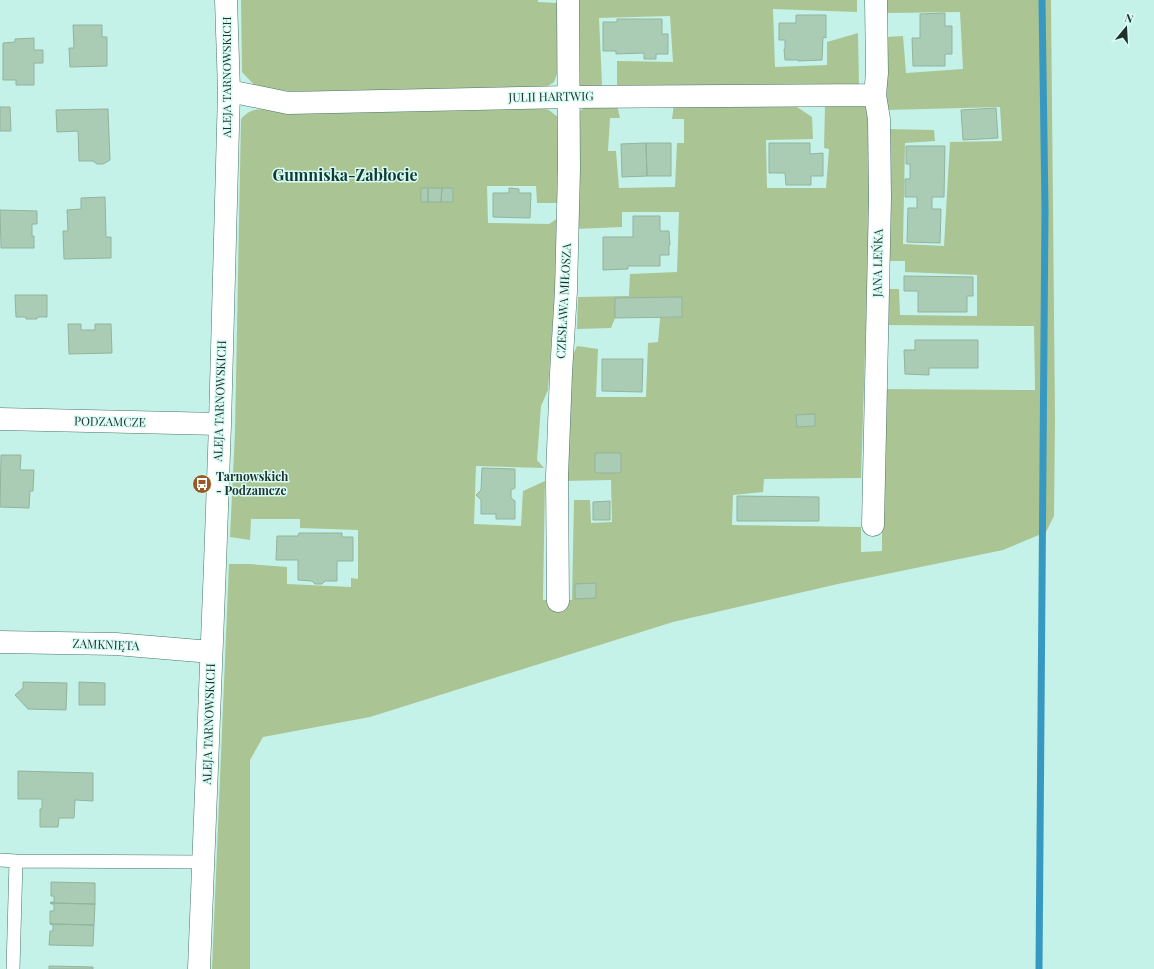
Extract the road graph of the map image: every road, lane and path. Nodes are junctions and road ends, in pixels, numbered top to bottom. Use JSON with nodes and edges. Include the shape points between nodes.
{"nodes":[{"id":1,"x":226,"y":0,"type":"edge"},
{"id":2,"x":568,"y":0,"type":"edge"},
{"id":3,"x":876,"y":0,"type":"edge"},
{"id":4,"x":229,"y":91,"type":"junction"},
{"id":5,"x":876,"y":95,"type":"junction"},
{"id":6,"x":569,"y":96,"type":"junction"},
{"id":7,"x":0,"y":419,"type":"edge"},
{"id":8,"x":220,"y":424,"type":"junction"},
{"id":9,"x":873,"y":525,"type":"dead end"},
{"id":10,"x":558,"y":601,"type":"dead end"},
{"id":11,"x":0,"y":642,"type":"edge"},
{"id":12,"x":211,"y":652,"type":"junction"},
{"id":13,"x":0,"y":860,"type":"edge"},
{"id":14,"x":16,"y":861,"type":"junction"},
{"id":15,"x":203,"y":862,"type":"junction"},
{"id":16,"x":13,"y":969,"type":"edge"},
{"id":17,"x":199,"y":969,"type":"edge"}],
"edges":[{"from":1,"to":4,"type":"street","name":"ALEJA TARNOWSKICH"},
{"from":2,"to":6,"type":"street","name":"CZESŁAWA MIŁOSZA"},
{"from":3,"to":5,"type":"street","name":"JANA LEŃKA"},
{"from":4,"to":6,"type":"street","name":"JULII HARTWIG","via":[[288,103]]},
{"from":4,"to":8,"type":"street","name":"ALEJA TARNOWSKICH"},
{"from":5,"to":6,"type":"street","name":"JULII HARTWIG"},
{"from":5,"to":9,"type":"street","name":"JANA LEŃKA","via":[[879,119],[880,198]]},
{"from":6,"to":10,"type":"street","name":"CZESŁAWA MIŁOSZA","via":[[566,291],[557,476]]},
{"from":7,"to":8,"type":"street","name":"PODZAMCZE"},
{"from":8,"to":12,"type":"street","name":"ALEJA TARNOWSKICH"},
{"from":11,"to":12,"type":"street","name":"ZAMKNIĘTA","via":[[116,644]]},
{"from":12,"to":15,"type":"street","name":"ALEJA TARNOWSKICH"},
{"from":13,"to":14,"type":"lane"},
{"from":14,"to":15,"type":"lane"},
{"from":14,"to":16,"type":"lane"},
{"from":15,"to":17,"type":"street","name":"ALEJA TARNOWSKICH"}]}
